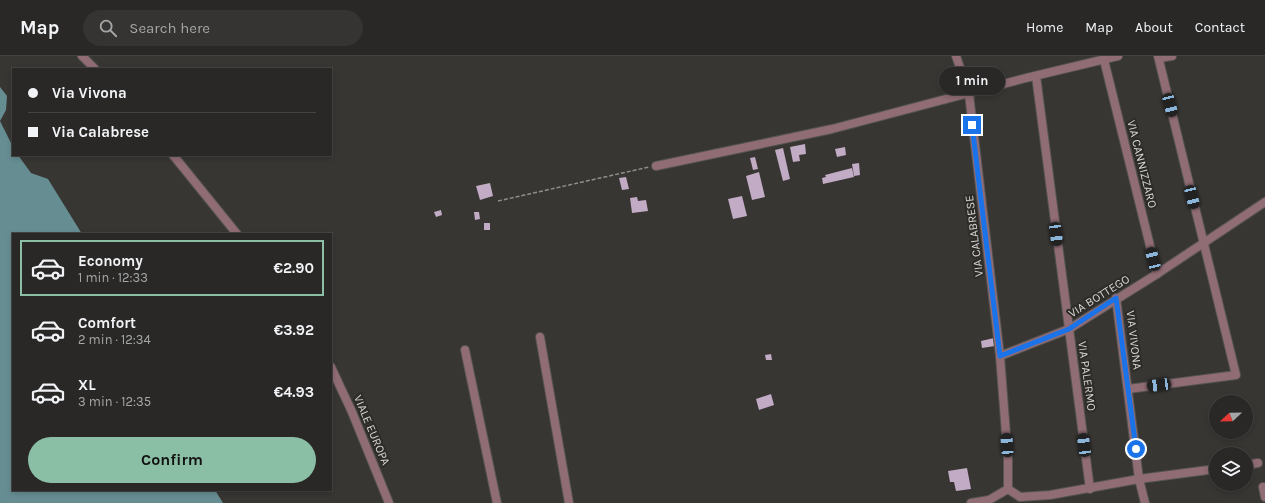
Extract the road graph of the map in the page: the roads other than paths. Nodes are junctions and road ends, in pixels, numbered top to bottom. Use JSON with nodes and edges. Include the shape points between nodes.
{"nodes":[{"id":1,"x":82,"y":56,"type":"edge"},
{"id":2,"x":956,"y":56,"type":"edge"},
{"id":3,"x":1118,"y":56,"type":"edge"},
{"id":4,"x":1172,"y":56,"type":"edge"},
{"id":5,"x":1158,"y":57,"type":"edge"},
{"id":6,"x":1104,"y":60,"type":"junction"},
{"id":7,"x":94,"y":68,"type":"edge"},
{"id":8,"x":1036,"y":76,"type":"junction"},
{"id":9,"x":969,"y":94,"type":"junction"},
{"id":10,"x":174,"y":156,"type":"edge"},
{"id":11,"x":656,"y":166,"type":"road end"},
{"id":12,"x":1265,"y":202,"type":"edge"},
{"id":13,"x":236,"y":233,"type":"edge"},
{"id":14,"x":1203,"y":244,"type":"junction"},
{"id":15,"x":1157,"y":274,"type":"junction"},
{"id":16,"x":1116,"y":298,"type":"junction"},
{"id":17,"x":1069,"y":329,"type":"junction"},
{"id":18,"x":540,"y":337,"type":"dead end"},
{"id":19,"x":465,"y":350,"type":"dead end"},
{"id":20,"x":1000,"y":356,"type":"junction"},
{"id":21,"x":332,"y":369,"type":"edge"},
{"id":22,"x":1128,"y":389,"type":"junction"},
{"id":23,"x":1258,"y":463,"type":"dead end"},
{"id":24,"x":1253,"y":464,"type":"edge"},
{"id":25,"x":1209,"y":470,"type":"edge"},
{"id":26,"x":1139,"y":479,"type":"junction"},
{"id":27,"x":1263,"y":487,"type":"dead end"},
{"id":28,"x":1008,"y":489,"type":"junction"},
{"id":29,"x":1090,"y":489,"type":"junction"},
{"id":30,"x":1265,"y":497,"type":"edge"},
{"id":31,"x":1051,"y":499,"type":"edge"},
{"id":32,"x":389,"y":503,"type":"edge"},
{"id":33,"x":497,"y":503,"type":"edge"},
{"id":34,"x":569,"y":503,"type":"edge"},
{"id":35,"x":972,"y":503,"type":"edge"},
{"id":36,"x":1145,"y":503,"type":"edge"}],
"edges":[{"from":1,"to":7,"type":"street"},
{"from":2,"to":9,"type":"street","name":"VIA CALABRESE"},
{"from":3,"to":6,"type":"street"},
{"from":4,"to":5,"type":"street"},
{"from":5,"to":14,"type":"street"},
{"from":6,"to":8,"type":"street"},
{"from":6,"to":15,"type":"street","name":"VIA CANNIZZARO"},
{"from":8,"to":9,"type":"street"},
{"from":8,"to":17,"type":"street","name":"VIA PALERMO"},
{"from":9,"to":11,"type":"street","via":[[832,129]]},
{"from":9,"to":20,"type":"street","name":"VIA CALABRESE"},
{"from":10,"to":13,"type":"street"},
{"from":12,"to":14,"type":"street","name":"VIA BOTTEGO"},
{"from":14,"to":15,"type":"street","name":"VIA BOTTEGO"},
{"from":14,"to":22,"type":"street","via":[[1236,375]]},
{"from":15,"to":16,"type":"street","name":"VIA BOTTEGO"},
{"from":16,"to":17,"type":"street","name":"VIA BOTTEGO"},
{"from":16,"to":22,"type":"street","name":"VIA VIVONA"},
{"from":17,"to":20,"type":"street","name":"VIA BOTTEGO"},
{"from":17,"to":29,"type":"street","name":"VIA PALERMO"},
{"from":18,"to":34,"type":"street"},
{"from":19,"to":33,"type":"street"},
{"from":20,"to":28,"type":"street","name":"VIA CALABRESE"},
{"from":21,"to":32,"type":"street","name":"VIALE EUROPA"},
{"from":22,"to":26,"type":"street","name":"VIA VIVONA"},
{"from":23,"to":24,"type":"street"},
{"from":25,"to":26,"type":"street"},
{"from":26,"to":29,"type":"street"},
{"from":26,"to":36,"type":"street","name":"VIA VIVONA"},
{"from":27,"to":30,"type":"street"},
{"from":28,"to":31,"type":"street","via":[[1020,497]]},
{"from":28,"to":35,"type":"street","via":[[989,500]]},
{"from":29,"to":31,"type":"street"}]}
